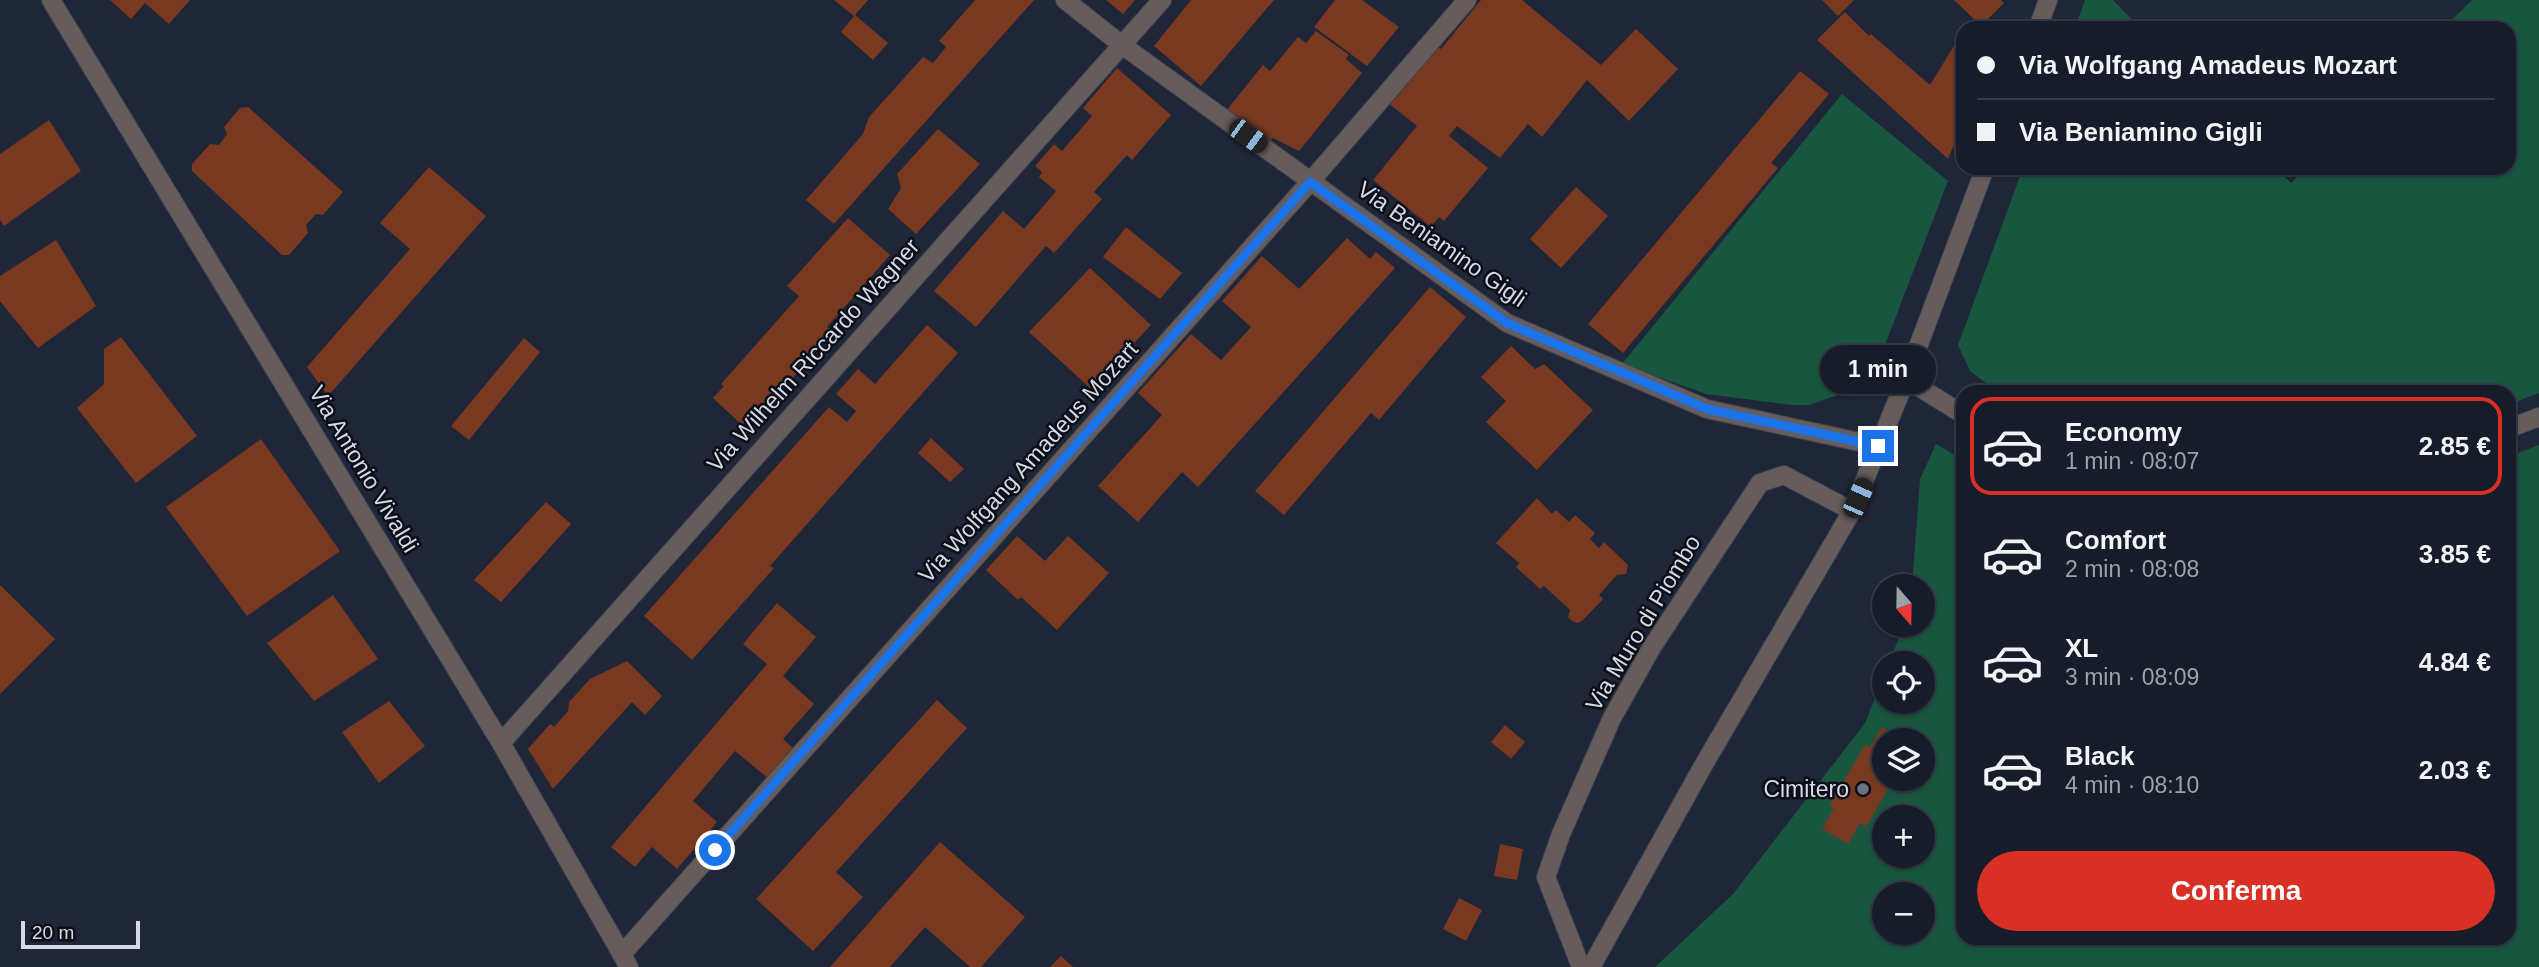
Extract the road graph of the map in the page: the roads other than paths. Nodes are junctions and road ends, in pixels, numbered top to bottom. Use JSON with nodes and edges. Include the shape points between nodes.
{"nodes":[{"id":1,"x":1065,"y":0,"type":"edge"},
{"id":2,"x":1162,"y":0,"type":"edge"},
{"id":3,"x":1467,"y":0,"type":"edge"},
{"id":4,"x":2048,"y":0,"type":"edge"},
{"id":5,"x":53,"y":1,"type":"edge"},
{"id":6,"x":2040,"y":21,"type":"edge"},
{"id":7,"x":1122,"y":46,"type":"junction"},
{"id":8,"x":1982,"y":175,"type":"edge"},
{"id":9,"x":1310,"y":182,"type":"junction"},
{"id":10,"x":1906,"y":379,"type":"junction"},
{"id":11,"x":1956,"y":410,"type":"edge"},
{"id":12,"x":2539,"y":417,"type":"edge"},
{"id":13,"x":2516,"y":427,"type":"edge"},
{"id":14,"x":1878,"y":446,"type":"junction"},
{"id":15,"x":1852,"y":511,"type":"junction"},
{"id":16,"x":501,"y":743,"type":"junction"},
{"id":17,"x":625,"y":961,"type":"edge"},
{"id":18,"x":1581,"y":967,"type":"edge"},
{"id":19,"x":1591,"y":967,"type":"edge"}],
"edges":[{"from":1,"to":7,"type":"street","name":"Via Beniamino Gigli"},
{"from":2,"to":7,"type":"street","name":"Via Wilhelm Riccardo Wagner"},
{"from":3,"to":9,"type":"street","name":"Via Wolfgang Amadeus Mozart"},
{"from":4,"to":6,"type":"street"},
{"from":5,"to":16,"type":"street","name":"Via Antonio Vivaldi"},
{"from":7,"to":9,"type":"street","name":"Via Beniamino Gigli"},
{"from":7,"to":16,"type":"street","name":"Via Wilhelm Riccardo Wagner"},
{"from":8,"to":10,"type":"street"},
{"from":9,"to":14,"type":"street","name":"Via Beniamino Gigli","via":[[1507,323],[1707,409]]},
{"from":9,"to":17,"type":"street","name":"Via Wolfgang Amadeus Mozart"},
{"from":10,"to":11,"type":"street"},
{"from":10,"to":14,"type":"street"},
{"from":12,"to":13,"type":"street"},
{"from":14,"to":15,"type":"street"},
{"from":15,"to":18,"type":"street","name":"Via Muro di Piombo","via":[[1784,475],[1760,483],[1652,647],[1612,718],[1546,877]]},
{"from":15,"to":19,"type":"street"},
{"from":16,"to":17,"type":"street","name":"Via Antonio Vivaldi"}]}
